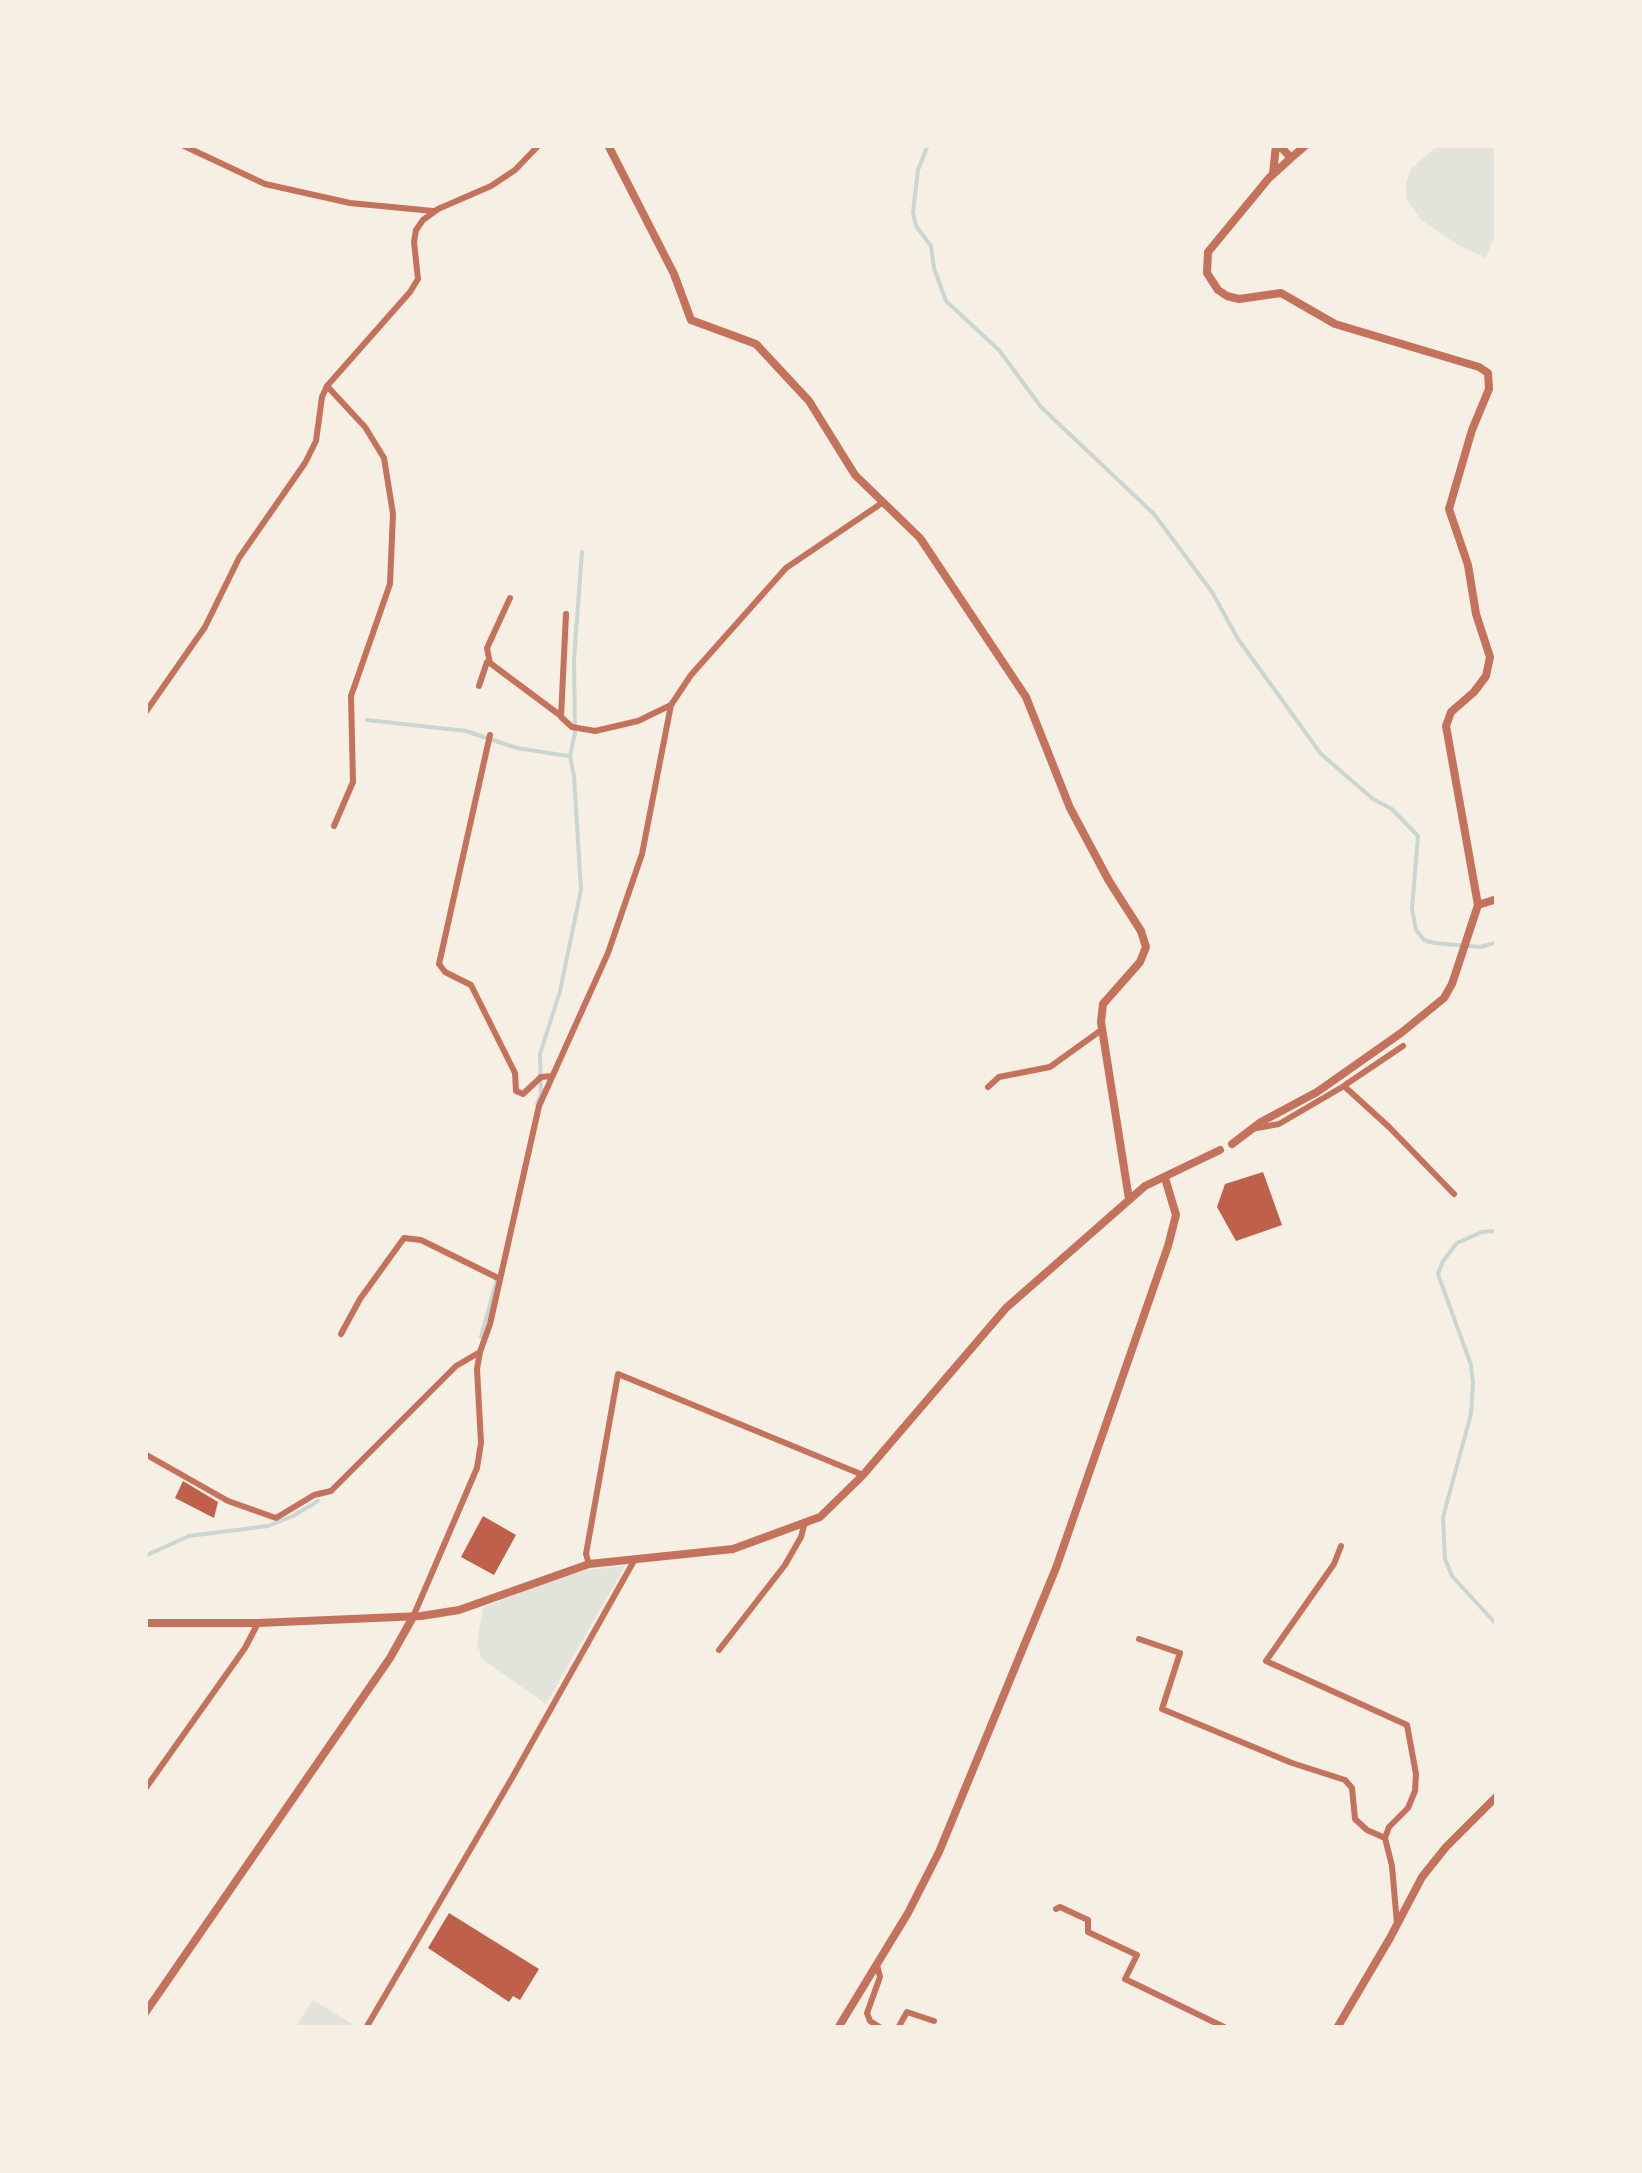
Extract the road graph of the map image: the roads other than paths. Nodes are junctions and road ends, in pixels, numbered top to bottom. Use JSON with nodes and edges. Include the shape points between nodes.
{"nodes":[{"id":1,"x":182,"y":145,"type":"edge"},
{"id":2,"x":540,"y":145,"type":"edge"},
{"id":3,"x":608,"y":145,"type":"edge"},
{"id":4,"x":1277,"y":145,"type":"edge"},
{"id":5,"x":1306,"y":145,"type":"edge"},
{"id":6,"x":1291,"y":158,"type":"junction"},
{"id":7,"x":1273,"y":174,"type":"junction"},
{"id":8,"x":434,"y":211,"type":"junction"},
{"id":9,"x":327,"y":386,"type":"junction"},
{"id":10,"x":882,"y":504,"type":"junction"},
{"id":11,"x":510,"y":598,"type":"dead end"},
{"id":12,"x":566,"y":614,"type":"dead end"},
{"id":13,"x":490,"y":663,"type":"junction"},
{"id":14,"x":479,"y":686,"type":"dead end"},
{"id":15,"x":671,"y":705,"type":"junction"},
{"id":16,"x":145,"y":713,"type":"edge"},
{"id":17,"x":561,"y":716,"type":"junction"},
{"id":18,"x":490,"y":735,"type":"dead end"},
{"id":19,"x":334,"y":826,"type":"dead end"},
{"id":20,"x":1497,"y":899,"type":"edge"},
{"id":21,"x":1478,"y":906,"type":"junction"},
{"id":22,"x":1100,"y":1031,"type":"junction"},
{"id":23,"x":1403,"y":1046,"type":"dead end"},
{"id":24,"x":552,"y":1076,"type":"junction"},
{"id":25,"x":1344,"y":1086,"type":"junction"},
{"id":26,"x":988,"y":1087,"type":"dead end"},
{"id":27,"x":1250,"y":1130,"type":"junction"},
{"id":28,"x":1232,"y":1144,"type":"dead end"},
{"id":29,"x":1220,"y":1150,"type":"dead end"},
{"id":30,"x":1165,"y":1178,"type":"junction"},
{"id":31,"x":1454,"y":1194,"type":"dead end"},
{"id":32,"x":1129,"y":1199,"type":"junction"},
{"id":33,"x":497,"y":1278,"type":"junction"},
{"id":34,"x":340,"y":1334,"type":"dead end"},
{"id":35,"x":480,"y":1352,"type":"junction"},
{"id":36,"x":145,"y":1454,"type":"edge"},
{"id":37,"x":863,"y":1475,"type":"junction"},
{"id":38,"x":805,"y":1522,"type":"junction"},
{"id":39,"x":1341,"y":1546,"type":"dead end"},
{"id":40,"x":634,"y":1559,"type":"junction"},
{"id":41,"x":589,"y":1564,"type":"junction"},
{"id":42,"x":413,"y":1617,"type":"junction"},
{"id":43,"x":145,"y":1623,"type":"edge"},
{"id":44,"x":258,"y":1624,"type":"junction"},
{"id":45,"x":1139,"y":1639,"type":"dead end"},
{"id":46,"x":719,"y":1650,"type":"dead end"},
{"id":47,"x":145,"y":1789,"type":"edge"},
{"id":48,"x":1497,"y":1796,"type":"edge"},
{"id":49,"x":1385,"y":1838,"type":"junction"},
{"id":50,"x":1056,"y":1909,"type":"dead end"},
{"id":51,"x":1398,"y":1924,"type":"junction"},
{"id":52,"x":877,"y":1964,"type":"junction"},
{"id":53,"x":145,"y":2014,"type":"edge"},
{"id":54,"x":934,"y":2021,"type":"dead end"},
{"id":55,"x":366,"y":2028,"type":"edge"},
{"id":56,"x":838,"y":2028,"type":"edge"},
{"id":57,"x":881,"y":2028,"type":"edge"},
{"id":58,"x":898,"y":2028,"type":"edge"},
{"id":59,"x":1226,"y":2028,"type":"edge"},
{"id":60,"x":1336,"y":2028,"type":"edge"}],
"edges":[{"from":1,"to":8,"type":"street","via":[[265,184],[350,203]]},
{"from":2,"to":8,"type":"street","via":[[491,186]]},
{"from":3,"to":10,"type":"street","via":[[691,320],[756,344],[809,401],[855,475]]},
{"from":4,"to":6,"type":"street"},
{"from":4,"to":7,"type":"street"},
{"from":5,"to":6,"type":"street"},
{"from":6,"to":7,"type":"street"},
{"from":7,"to":21,"type":"street","via":[[1208,252],[1207,273],[1218,290],[1238,299],[1281,293],[1335,324],[1479,366],[1490,378],[1449,509],[1490,657],[1486,676],[1446,726]]},
{"from":8,"to":9,"type":"street","via":[[416,230],[418,279]]},
{"from":9,"to":16,"type":"street","via":[[305,463]]},
{"from":9,"to":19,"type":"street","via":[[366,427],[384,458],[393,514],[390,584],[351,696],[353,782]]},
{"from":10,"to":15,"type":"street","via":[[786,568]]},
{"from":10,"to":22,"type":"street","via":[[920,538],[1001,656],[1026,698],[1070,808],[1141,930],[1146,946],[1140,962],[1103,1004]]},
{"from":11,"to":13,"type":"street","via":[[488,648]]},
{"from":12,"to":17,"type":"street"},
{"from":13,"to":14,"type":"street"},
{"from":13,"to":17,"type":"street"},
{"from":15,"to":17,"type":"street","via":[[595,731]]},
{"from":15,"to":24,"type":"street","via":[[642,854],[608,953]]},
{"from":18,"to":24,"type":"street","via":[[439,964],[471,985],[516,1073],[516,1091],[522,1094]]},
{"from":20,"to":21,"type":"street"},
{"from":21,"to":27,"type":"street","via":[[1444,998],[1316,1092]]},
{"from":22,"to":26,"type":"street","via":[[1050,1067],[1000,1076]]},
{"from":22,"to":32,"type":"street"},
{"from":23,"to":25,"type":"street"},
{"from":24,"to":33,"type":"street","via":[[538,1106]]},
{"from":25,"to":27,"type":"street","via":[[1279,1124]]},
{"from":25,"to":31,"type":"street"},
{"from":27,"to":28,"type":"street"},
{"from":29,"to":30,"type":"street"},
{"from":30,"to":32,"type":"street"},
{"from":30,"to":52,"type":"street","via":[[1176,1215],[1168,1246],[1056,1568],[940,1852]]},
{"from":32,"to":37,"type":"street","via":[[1006,1308]]},
{"from":33,"to":34,"type":"street","via":[[404,1238]]},
{"from":33,"to":35,"type":"street"},
{"from":35,"to":36,"type":"street","via":[[456,1366],[332,1491],[276,1518],[228,1501]]},
{"from":35,"to":42,"type":"street","via":[[476,1468]]},
{"from":37,"to":38,"type":"street","via":[[820,1517]]},
{"from":37,"to":41,"type":"street","via":[[618,1374]]},
{"from":38,"to":40,"type":"street","via":[[733,1549]]},
{"from":38,"to":46,"type":"street","via":[[785,1565]]},
{"from":39,"to":49,"type":"street","via":[[1266,1662],[1407,1724],[1415,1791]]},
{"from":40,"to":41,"type":"street"},
{"from":40,"to":55,"type":"street"},
{"from":41,"to":42,"type":"street","via":[[458,1610]]},
{"from":42,"to":44,"type":"street"},
{"from":42,"to":53,"type":"street"},
{"from":43,"to":44,"type":"street"},
{"from":44,"to":47,"type":"street"},
{"from":45,"to":49,"type":"street","via":[[1180,1653],[1162,1709],[1345,1780],[1355,1819]]},
{"from":48,"to":51,"type":"street","via":[[1422,1877]]},
{"from":49,"to":51,"type":"street"},
{"from":50,"to":59,"type":"street","via":[[1088,1920],[1088,1932],[1137,1955],[1124,1978]]},
{"from":51,"to":60,"type":"street"},
{"from":52,"to":56,"type":"street"},
{"from":52,"to":57,"type":"street","via":[[880,1977],[867,2013]]},
{"from":54,"to":58,"type":"street","via":[[907,2012]]}]}
